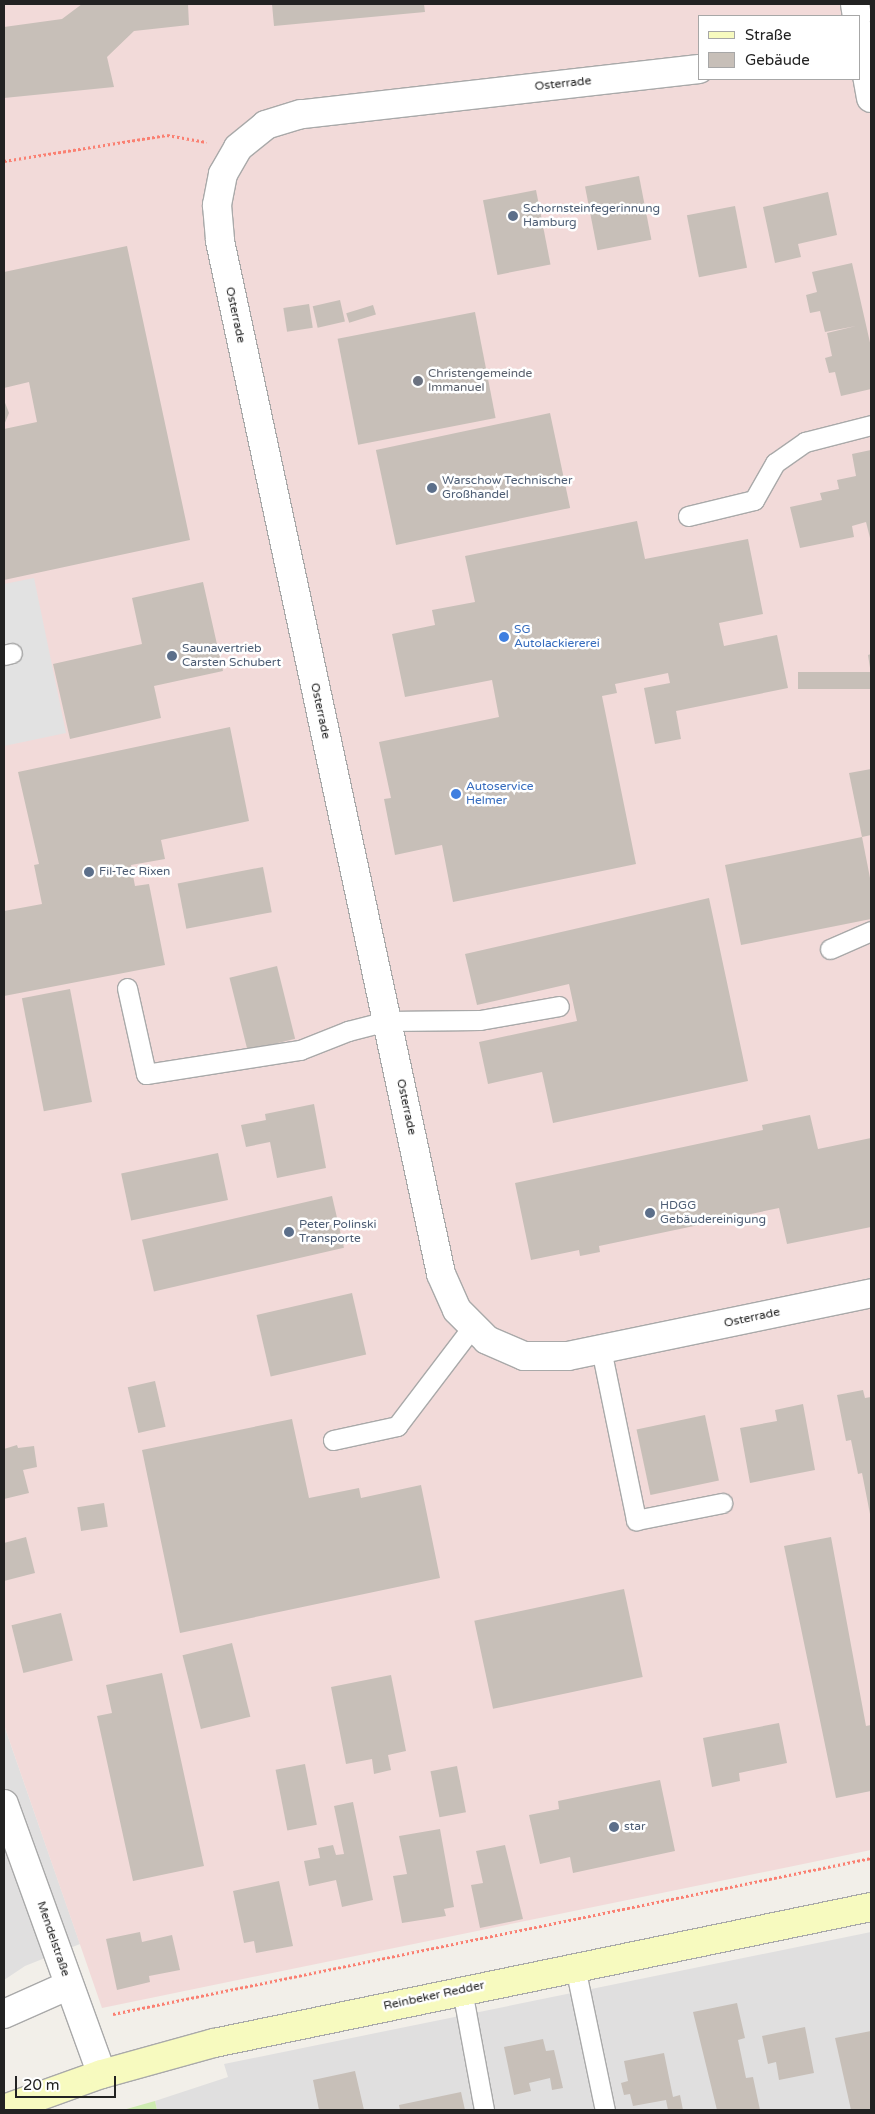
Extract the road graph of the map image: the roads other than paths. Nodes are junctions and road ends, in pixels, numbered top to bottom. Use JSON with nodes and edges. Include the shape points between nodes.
{"nodes":[{"id":1,"x":863,"y":45,"type":"edge"},
{"id":2,"x":698,"y":69,"type":"edge"},
{"id":3,"x":871,"y":98,"type":"edge"},
{"id":4,"x":871,"y":426,"type":"edge"},
{"id":5,"x":688,"y":516,"type":"dead end"},
{"id":6,"x":871,"y":931,"type":"edge"},
{"id":7,"x":830,"y":949,"type":"dead end"},
{"id":8,"x":127,"y":988,"type":"dead end"},
{"id":9,"x":559,"y":1006,"type":"dead end"},
{"id":10,"x":387,"y":1022,"type":"junction"},
{"id":11,"x":871,"y":1293,"type":"edge"},
{"id":12,"x":473,"y":1326,"type":"junction"},
{"id":13,"x":601,"y":1349,"type":"junction"},
{"id":14,"x":333,"y":1440,"type":"dead end"},
{"id":15,"x":722,"y":1503,"type":"dead end"},
{"id":16,"x":4,"y":1804,"type":"edge"},
{"id":17,"x":871,"y":1907,"type":"edge"},
{"id":18,"x":575,"y":1967,"type":"junction"},
{"id":19,"x":69,"y":1985,"type":"junction"},
{"id":20,"x":462,"y":1990,"type":"junction"},
{"id":21,"x":4,"y":2014,"type":"edge"},
{"id":22,"x":102,"y":2074,"type":"junction"},
{"id":23,"x":4,"y":2109,"type":"edge"},
{"id":24,"x":484,"y":2110,"type":"edge"},
{"id":25,"x":605,"y":2110,"type":"edge"}],
"edges":[{"from":1,"to":3,"type":"street"},
{"from":2,"to":10,"type":"street","name":"Osterrade","via":[[301,114],[266,125],[238,148],[222,174],[217,205],[220,241]]},
{"from":4,"to":5,"type":"lane","via":[[805,442],[775,463],[754,500]]},
{"from":6,"to":7,"type":"lane"},
{"from":8,"to":10,"type":"lane","via":[[146,1074],[300,1050],[348,1031]]},
{"from":9,"to":10,"type":"lane","via":[[480,1020]]},
{"from":10,"to":12,"type":"street","name":"Osterrade","via":[[441,1274],[457,1310]]},
{"from":11,"to":13,"type":"street","name":"Osterrade"},
{"from":12,"to":13,"type":"street","name":"Osterrade","via":[[487,1340],[524,1356],[568,1356]]},
{"from":12,"to":14,"type":"lane","via":[[397,1426]]},
{"from":13,"to":15,"type":"lane","via":[[636,1520]]},
{"from":16,"to":19,"type":"street","name":"Mendelstraße"},
{"from":17,"to":18,"type":"main road","name":"Reinbeker Redder"},
{"from":18,"to":20,"type":"main road","name":"Reinbeker Redder"},
{"from":18,"to":25,"type":"lane"},
{"from":19,"to":21,"type":"street"},
{"from":19,"to":22,"type":"street","name":"Mendelstraße"},
{"from":20,"to":22,"type":"main road","name":"Reinbeker Redder","via":[[214,2043]]},
{"from":20,"to":24,"type":"lane"},
{"from":22,"to":23,"type":"main road","name":"Reinbeker Redder"}]}
